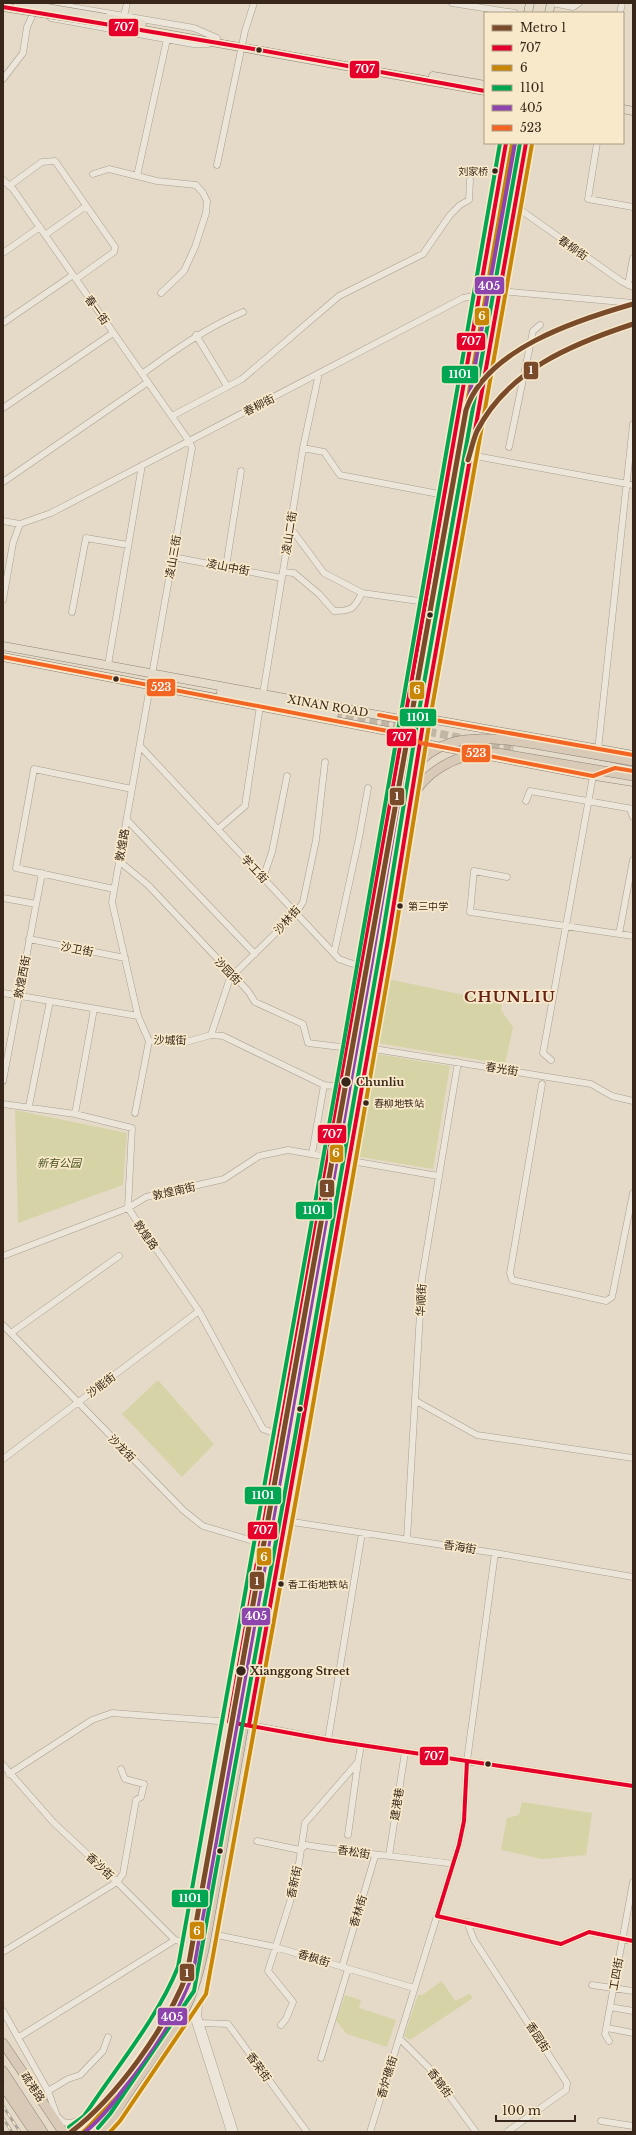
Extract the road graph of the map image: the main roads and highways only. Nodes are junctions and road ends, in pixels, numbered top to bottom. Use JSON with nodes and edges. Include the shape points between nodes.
{"nodes":[{"id":1,"x":18,"y":3,"type":"edge"},
{"id":2,"x":3,"y":8,"type":"edge"},
{"id":3,"x":106,"y":21,"type":"junction"},
{"id":4,"x":243,"y":44,"type":"junction"},
{"id":5,"x":484,"y":85,"type":"edge"},
{"id":6,"x":484,"y":91,"type":"edge"},
{"id":7,"x":506,"y":144,"type":"edge"},
{"id":8,"x":526,"y":144,"type":"edge"},
{"id":9,"x":3,"y":646,"type":"edge"},
{"id":10,"x":3,"y":657,"type":"edge"},
{"id":11,"x":189,"y":680,"type":"junction"},
{"id":12,"x":217,"y":691,"type":"junction"},
{"id":13,"x":187,"y":692,"type":"junction"},
{"id":14,"x":334,"y":714,"type":"tunnel mouth"},
{"id":15,"x":424,"y":718,"type":"junction"},
{"id":16,"x":405,"y":720,"type":"junction"},
{"id":17,"x":403,"y":734,"type":"junction"},
{"id":18,"x":421,"y":743,"type":"junction"},
{"id":19,"x":517,"y":748,"type":"tunnel mouth"},
{"id":20,"x":598,"y":750,"type":"junction"},
{"id":21,"x":633,"y":758,"type":"edge"},
{"id":22,"x":615,"y":766,"type":"junction"},
{"id":23,"x":633,"y":766,"type":"edge"},
{"id":24,"x":633,"y":771,"type":"edge"},
{"id":25,"x":593,"y":776,"type":"junction"},
{"id":26,"x":633,"y":776,"type":"edge"},
{"id":27,"x":633,"y":782,"type":"edge"},
{"id":28,"x":3,"y":2043,"type":"edge"},
{"id":29,"x":3,"y":2071,"type":"edge"},
{"id":30,"x":124,"y":2084,"type":"junction"},
{"id":31,"x":3,"y":2086,"type":"edge"},
{"id":32,"x":34,"y":2132,"type":"edge"},
{"id":33,"x":43,"y":2132,"type":"edge"},
{"id":34,"x":63,"y":2132,"type":"edge"},
{"id":35,"x":73,"y":2132,"type":"edge"},
{"id":36,"x":79,"y":2132,"type":"edge"},
{"id":37,"x":101,"y":2132,"type":"edge"},
{"id":38,"x":106,"y":2132,"type":"edge"}],
"edges":[{"from":1,"to":3,"type":"main road","bridge":true},
{"from":2,"to":3,"type":"main road","bridge":true},
{"from":3,"to":4,"type":"main road"},
{"from":4,"to":5,"type":"main road"},
{"from":4,"to":6,"type":"main road"},
{"from":7,"to":16,"type":"main road"},
{"from":8,"to":15,"type":"main road"},
{"from":9,"to":11,"type":"main road","name":"XINAN ROAD"},
{"from":10,"to":13,"type":"main road","name":"XINAN ROAD"},
{"from":11,"to":12,"type":"main road","name":"XINAN ROAD"},
{"from":11,"to":16,"type":"main road","name":"XINAN ROAD"},
{"from":12,"to":13,"type":"main road","name":"XINAN ROAD"},
{"from":12,"to":14,"type":"main road","name":"XINAN ROAD"},
{"from":13,"to":17,"type":"main road","name":"XINAN ROAD"},
{"from":15,"to":16,"type":"main road","name":"XINAN ROAD"},
{"from":15,"to":18,"type":"main road"},
{"from":15,"to":20,"type":"main road","name":"XINAN ROAD"},
{"from":16,"to":17,"type":"main road"},
{"from":17,"to":18,"type":"main road","name":"XINAN ROAD"},
{"from":17,"to":35,"type":"main road","via":[[183,1973],[164,2009],[88,2120]]},
{"from":18,"to":25,"type":"main road","name":"XINAN ROAD"},
{"from":18,"to":37,"type":"main road","via":[[250,1725],[200,1993],[114,2118]]},
{"from":19,"to":22,"type":"main road"},
{"from":20,"to":21,"type":"main road","name":"XINAN ROAD"},
{"from":20,"to":22,"type":"main road"},
{"from":21,"to":22,"type":"main road"},
{"from":21,"to":30,"type":"highway","bridge":true,"via":[[503,738],[471,738],[450,743],[429,754],[413,770],[400,791],[192,1952],[178,2007]]},
{"from":22,"to":23,"type":"main road"},
{"from":22,"to":24,"type":"main road"},
{"from":22,"to":25,"type":"main road"},
{"from":25,"to":27,"type":"main road","name":"XINAN ROAD"},
{"from":26,"to":38,"type":"highway","bridge":true,"via":[[498,753],[479,753],[460,757],[443,765],[420,786],[409,802],[400,838],[204,1950],[197,1980],[184,2010],[130,2088]]},
{"from":28,"to":34,"type":"highway","name":"疏港路"},
{"from":29,"to":33,"type":"highway"},
{"from":30,"to":36,"type":"highway","bridge":true},
{"from":30,"to":37,"type":"highway","bridge":true,"via":[[112,2104]]},
{"from":31,"to":32,"type":"highway"}]}
